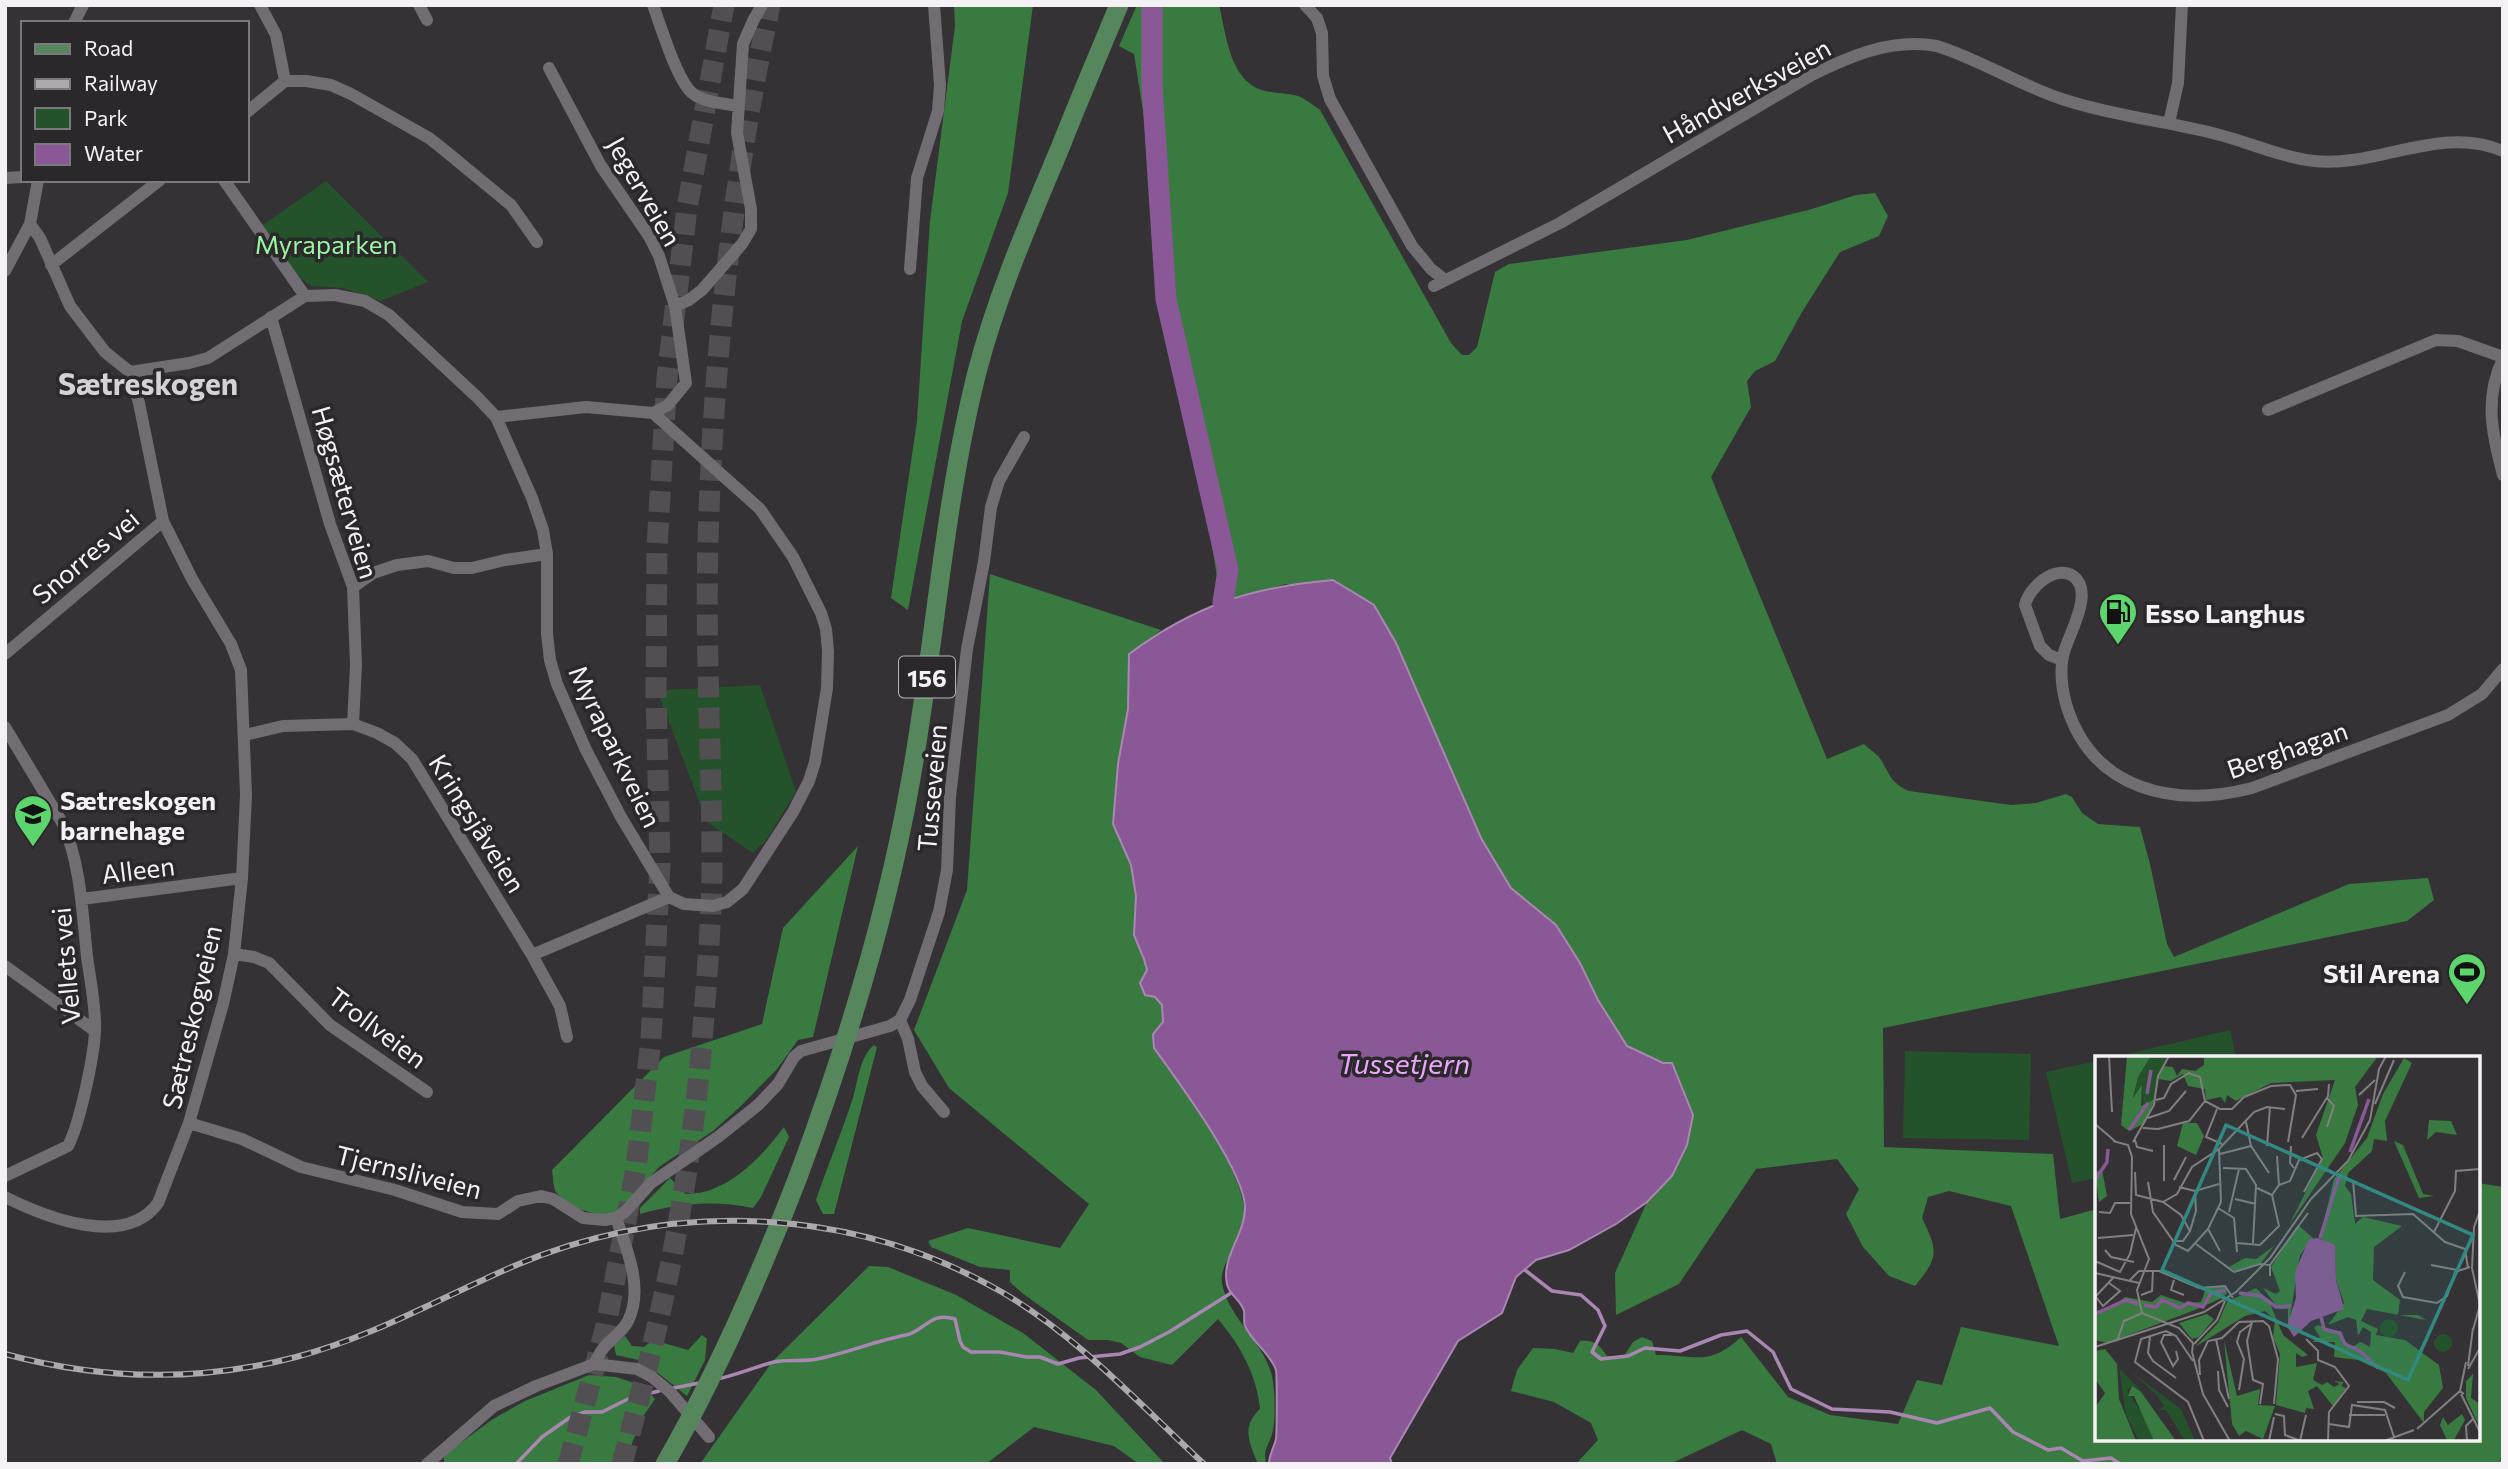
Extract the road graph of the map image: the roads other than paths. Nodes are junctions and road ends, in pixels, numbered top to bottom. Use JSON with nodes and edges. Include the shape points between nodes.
{"nodes":[{"id":1,"x":83,"y":5,"type":"edge"},
{"id":2,"x":260,"y":5,"type":"edge"},
{"id":3,"x":419,"y":5,"type":"edge"},
{"id":4,"x":653,"y":5,"type":"edge"},
{"id":5,"x":762,"y":5,"type":"edge"},
{"id":6,"x":934,"y":5,"type":"edge"},
{"id":7,"x":1119,"y":5,"type":"edge"},
{"id":8,"x":1305,"y":5,"type":"edge"},
{"id":9,"x":2182,"y":5,"type":"edge"},
{"id":10,"x":427,"y":20,"type":"dead end"},
{"id":11,"x":75,"y":21,"type":"edge"},
{"id":12,"x":549,"y":68,"type":"dead end"},
{"id":13,"x":285,"y":81,"type":"junction"},
{"id":14,"x":738,"y":106,"type":"junction"},
{"id":15,"x":248,"y":111,"type":"edge"},
{"id":16,"x":2169,"y":123,"type":"junction"},
{"id":17,"x":2503,"y":150,"type":"edge"},
{"id":18,"x":38,"y":182,"type":"edge"},
{"id":19,"x":157,"y":182,"type":"edge"},
{"id":20,"x":225,"y":182,"type":"edge"},
{"id":21,"x":30,"y":224,"type":"junction"},
{"id":22,"x":537,"y":242,"type":"dead end"},
{"id":23,"x":51,"y":265,"type":"junction"},
{"id":24,"x":910,"y":269,"type":"dead end"},
{"id":25,"x":5,"y":271,"type":"edge"},
{"id":26,"x":305,"y":296,"type":"junction"},
{"id":27,"x":675,"y":306,"type":"junction"},
{"id":28,"x":271,"y":317,"type":"junction"},
{"id":29,"x":2503,"y":358,"type":"edge"},
{"id":30,"x":130,"y":372,"type":"junction"},
{"id":31,"x":2268,"y":410,"type":"dead end"},
{"id":32,"x":653,"y":413,"type":"junction"},
{"id":33,"x":496,"y":417,"type":"junction"},
{"id":34,"x":1024,"y":436,"type":"dead end"},
{"id":35,"x":2503,"y":475,"type":"edge"},
{"id":36,"x":163,"y":521,"type":"junction"},
{"id":37,"x":547,"y":554,"type":"junction"},
{"id":38,"x":353,"y":587,"type":"junction"},
{"id":39,"x":5,"y":654,"type":"edge"},
{"id":40,"x":2062,"y":660,"type":"junction"},
{"id":41,"x":2503,"y":669,"type":"edge"},
{"id":42,"x":353,"y":724,"type":"junction"},
{"id":43,"x":5,"y":727,"type":"edge"},
{"id":44,"x":245,"y":735,"type":"junction"},
{"id":45,"x":242,"y":878,"type":"junction"},
{"id":46,"x":669,"y":897,"type":"junction"},
{"id":47,"x":82,"y":899,"type":"junction"},
{"id":48,"x":234,"y":954,"type":"junction"},
{"id":49,"x":532,"y":955,"type":"junction"},
{"id":50,"x":5,"y":966,"type":"edge"},
{"id":51,"x":895,"y":1023,"type":"junction"},
{"id":52,"x":95,"y":1031,"type":"junction"},
{"id":53,"x":567,"y":1037,"type":"dead end"},
{"id":54,"x":427,"y":1092,"type":"dead end"},
{"id":55,"x":944,"y":1112,"type":"dead end"},
{"id":56,"x":189,"y":1123,"type":"junction"},
{"id":57,"x":5,"y":1176,"type":"edge"},
{"id":58,"x":5,"y":1197,"type":"edge"},
{"id":59,"x":616,"y":1218,"type":"junction"},
{"id":60,"x":594,"y":1364,"type":"junction"},
{"id":61,"x":709,"y":1437,"type":"dead end"},
{"id":62,"x":427,"y":1464,"type":"edge"},
{"id":63,"x":665,"y":1464,"type":"edge"}],
"edges":[{"from":1,"to":11,"type":"street"},
{"from":2,"to":13,"type":"street","via":[[276,34]]},
{"from":3,"to":10,"type":"street"},
{"from":4,"to":14,"type":"street","via":[[682,80],[692,93]]},
{"from":5,"to":14,"type":"street","via":[[743,44]]},
{"from":6,"to":24,"type":"street","via":[[940,65],[938,111],[917,178]]},
{"from":7,"to":63,"type":"main road","number":"156","via":[[1024,232],[978,369],[952,501],[909,793],[872,957],[809,1147],[768,1253]]},
{"from":8,"to":16,"type":"street","name":"Håndverksveien","via":[[1317,18],[1322,33],[1323,76],[1330,99],[1412,246],[1439,283],[1560,223],[1810,76],[1877,48],[1937,46],[2065,100]]},
{"from":9,"to":16,"type":"street","via":[[2178,83]]},
{"from":12,"to":27,"type":"street","name":"Jegerveien","via":[[601,166],[649,236]]},
{"from":13,"to":15,"type":"street"},
{"from":13,"to":22,"type":"street","via":[[331,85],[429,138],[511,205]]},
{"from":14,"to":27,"type":"street","via":[[737,133],[751,229],[702,290]]},
{"from":16,"to":17,"type":"street","name":"Håndverksveien","via":[[2315,161],[2363,159],[2454,141]]},
{"from":18,"to":21,"type":"street"},
{"from":19,"to":23,"type":"street"},
{"from":20,"to":26,"type":"street"},
{"from":21,"to":23,"type":"street"},
{"from":21,"to":25,"type":"street"},
{"from":23,"to":30,"type":"street","via":[[70,306],[105,352]]},
{"from":26,"to":28,"type":"street"},
{"from":26,"to":33,"type":"street","name":"Myraparkveien","via":[[355,299],[389,315]]},
{"from":27,"to":32,"type":"street","name":"Jegerveien","via":[[686,383],[668,405]]},
{"from":28,"to":30,"type":"street","via":[[208,358]]},
{"from":28,"to":38,"type":"street","name":"Høgsæterveien","via":[[330,524]]},
{"from":29,"to":31,"type":"street","via":[[2458,341],[2436,340]]},
{"from":29,"to":35,"type":"street","via":[[2490,397],[2492,431]]},
{"from":30,"to":36,"type":"street","name":"Sætreskogveien"},
{"from":32,"to":33,"type":"street","via":[[586,407]]},
{"from":32,"to":46,"type":"street","via":[[737,486],[775,528],[813,594],[826,629],[828,651],[815,762],[809,781],[766,855],[743,889],[727,902],[700,907]]},
{"from":33,"to":37,"type":"street","name":"Myraparkveien","via":[[532,498]]},
{"from":34,"to":51,"type":"street","name":"Tusseveien","via":[[990,507],[967,649],[950,796],[947,870],[910,1000]]},
{"from":36,"to":39,"type":"street","name":"Snorres vei"},
{"from":36,"to":44,"type":"street","name":"Sætreskogveien","via":[[237,657]]},
{"from":37,"to":38,"type":"street","via":[[472,568],[429,561],[397,565],[373,573]]},
{"from":37,"to":46,"type":"street","name":"Myraparkveien","via":[[547,634],[557,684],[621,817]]},
{"from":38,"to":42,"type":"street","name":"Høgsæterveien"},
{"from":40,"to":40,"type":"street","name":"Berghagan","via":[[2082,595],[2076,578],[2061,573],[2035,585],[2025,605],[2040,646],[2049,656]]},
{"from":40,"to":41,"type":"street","name":"Berghagan","via":[[2070,715],[2096,757],[2135,785],[2188,797],[2252,788],[2448,715],[2482,694]]},
{"from":42,"to":44,"type":"street","name":"Kringsjåveien","via":[[283,726]]},
{"from":42,"to":49,"type":"street","name":"Kringsjåveien","via":[[386,738],[412,759]]},
{"from":43,"to":47,"type":"street","name":"Vellets vei","via":[[63,824]]},
{"from":44,"to":45,"type":"street","name":"Sætreskogveien"},
{"from":45,"to":47,"type":"street","name":"Alleen"},
{"from":45,"to":48,"type":"street","name":"Sætreskogveien"},
{"from":46,"to":49,"type":"street"},
{"from":47,"to":52,"type":"street","name":"Vellets vei"},
{"from":48,"to":54,"type":"street","name":"Trollveien","via":[[269,963],[330,1025]]},
{"from":48,"to":56,"type":"street","name":"Sætreskogveien"},
{"from":49,"to":53,"type":"street","name":"Kringsjåveien","via":[[560,1006]]},
{"from":50,"to":52,"type":"street"},
{"from":51,"to":55,"type":"street","via":[[908,1039],[919,1079]]},
{"from":51,"to":59,"type":"street","via":[[809,1047],[794,1057],[758,1105],[660,1177]]},
{"from":52,"to":57,"type":"street","name":"Vellets vei","via":[[68,1146]]},
{"from":56,"to":58,"type":"street","name":"Sætreskogveien","via":[[158,1203],[133,1222],[96,1226],[68,1222]]},
{"from":56,"to":59,"type":"street","name":"Tjernsliveien","via":[[242,1139],[301,1167],[462,1212],[498,1214],[541,1196],[583,1218]]},
{"from":59,"to":60,"type":"street","via":[[631,1268],[634,1302],[628,1321]]},
{"from":60,"to":61,"type":"street","via":[[637,1369],[652,1377]]},
{"from":60,"to":62,"type":"street","via":[[494,1406]]}]}
